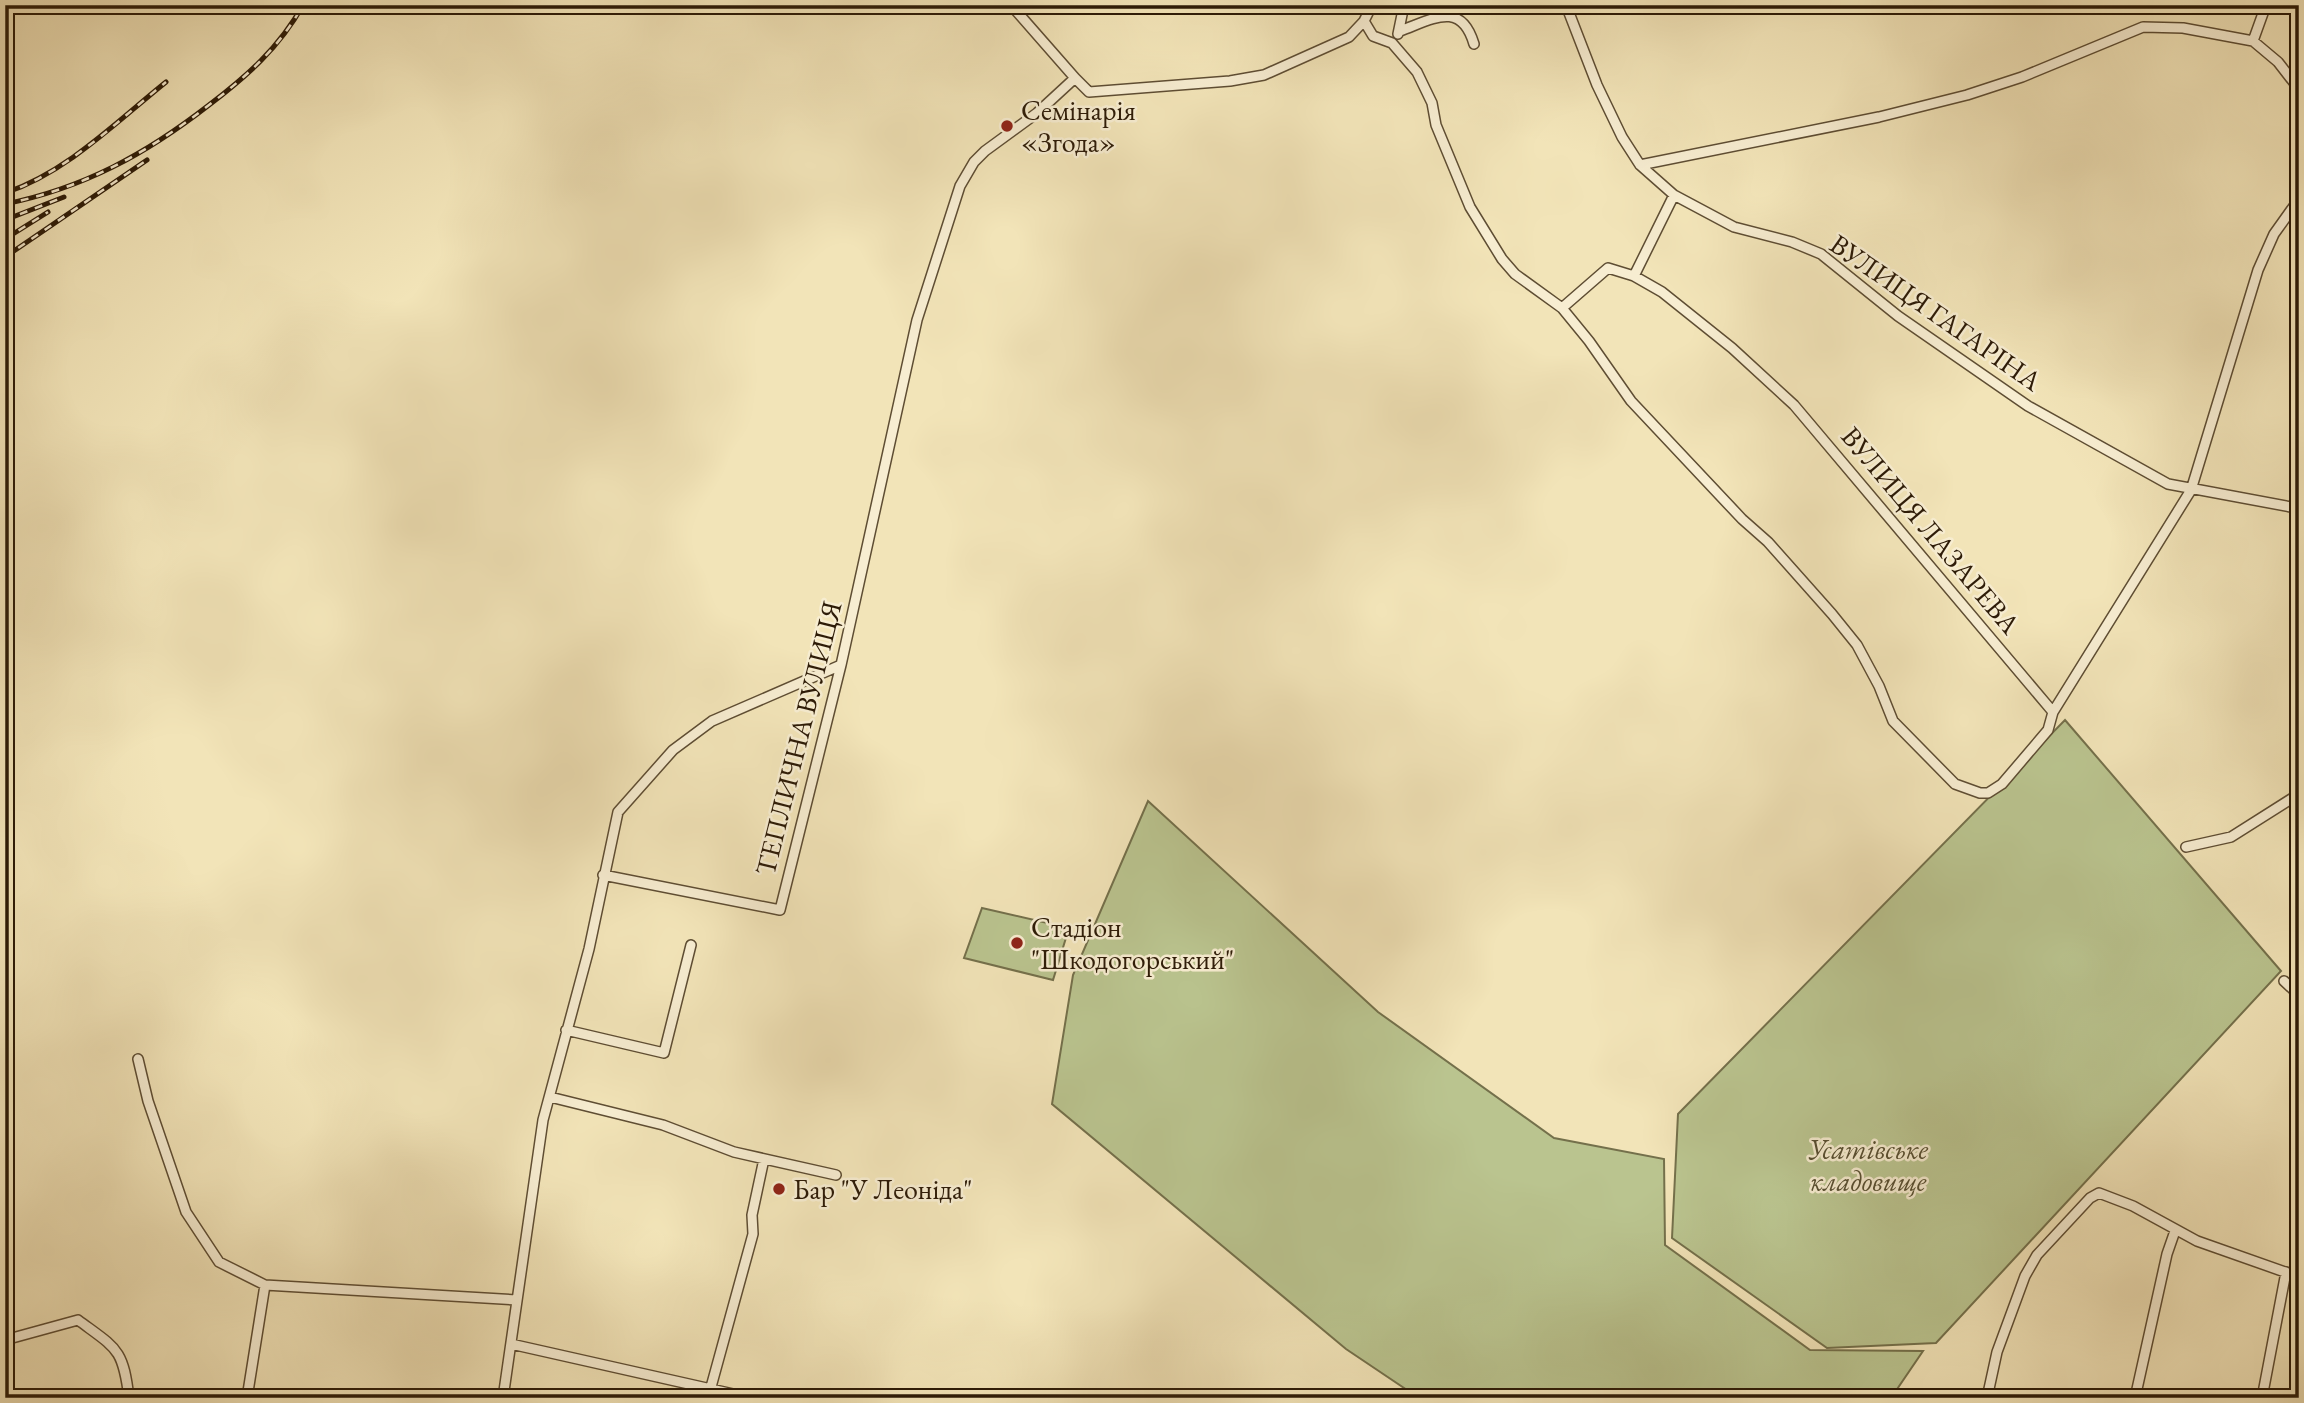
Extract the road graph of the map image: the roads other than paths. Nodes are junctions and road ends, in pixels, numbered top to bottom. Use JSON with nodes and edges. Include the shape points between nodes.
{"nodes":[{"id":1,"x":1011,"y":5,"type":"edge"},
{"id":2,"x":1372,"y":5,"type":"edge"},
{"id":3,"x":1404,"y":5,"type":"edge"},
{"id":4,"x":1566,"y":5,"type":"edge"},
{"id":5,"x":2266,"y":5,"type":"edge"},
{"id":6,"x":1364,"y":21,"type":"junction"},
{"id":7,"x":1400,"y":31,"type":"junction"},
{"id":8,"x":1373,"y":36,"type":"junction"},
{"id":9,"x":1349,"y":37,"type":"junction"},
{"id":10,"x":2253,"y":41,"type":"junction"},
{"id":11,"x":1392,"y":43,"type":"junction"},
{"id":12,"x":1474,"y":44,"type":"dead end"},
{"id":13,"x":1075,"y":78,"type":"junction"},
{"id":14,"x":2299,"y":89,"type":"edge"},
{"id":15,"x":1640,"y":165,"type":"junction"},
{"id":16,"x":1674,"y":195,"type":"junction"},
{"id":17,"x":2299,"y":199,"type":"edge"},
{"id":18,"x":1634,"y":276,"type":"junction"},
{"id":19,"x":1562,"y":308,"type":"junction"},
{"id":20,"x":2191,"y":490,"type":"junction"},
{"id":21,"x":2299,"y":499,"type":"edge"},
{"id":22,"x":2295,"y":509,"type":"edge"},
{"id":23,"x":841,"y":665,"type":"junction"},
{"id":24,"x":2053,"y":712,"type":"junction"},
{"id":25,"x":2299,"y":794,"type":"edge"},
{"id":26,"x":2186,"y":847,"type":"dead end"},
{"id":27,"x":603,"y":875,"type":"junction"},
{"id":28,"x":691,"y":945,"type":"dead end"},
{"id":29,"x":2284,"y":981,"type":"dead end"},
{"id":30,"x":2299,"y":995,"type":"edge"},
{"id":31,"x":566,"y":1030,"type":"junction"},
{"id":32,"x":138,"y":1059,"type":"dead end"},
{"id":33,"x":550,"y":1097,"type":"junction"},
{"id":34,"x":764,"y":1159,"type":"junction"},
{"id":35,"x":836,"y":1175,"type":"dead end"},
{"id":36,"x":2175,"y":1231,"type":"junction"},
{"id":37,"x":2286,"y":1272,"type":"junction"},
{"id":38,"x":2299,"y":1277,"type":"edge"},
{"id":39,"x":265,"y":1285,"type":"junction"},
{"id":40,"x":517,"y":1300,"type":"junction"},
{"id":41,"x":5,"y":1340,"type":"edge"},
{"id":42,"x":512,"y":1344,"type":"junction"},
{"id":43,"x":710,"y":1387,"type":"junction"},
{"id":44,"x":128,"y":1398,"type":"edge"},
{"id":45,"x":247,"y":1398,"type":"edge"},
{"id":46,"x":503,"y":1398,"type":"edge"},
{"id":47,"x":751,"y":1398,"type":"edge"},
{"id":48,"x":1987,"y":1398,"type":"edge"},
{"id":49,"x":2135,"y":1398,"type":"edge"},
{"id":50,"x":2262,"y":1398,"type":"edge"}],
"edges":[{"from":1,"to":13,"type":"street"},
{"from":2,"to":6,"type":"street"},
{"from":3,"to":7,"type":"street"},
{"from":4,"to":15,"type":"street","name":"ВУЛИЦЯ ГАГАРІНА","via":[[1597,85]]},
{"from":5,"to":10,"type":"street"},
{"from":6,"to":8,"type":"street"},
{"from":6,"to":9,"type":"street"},
{"from":7,"to":11,"type":"street"},
{"from":7,"to":12,"type":"street","via":[[1441,17],[1457,17],[1469,25]]},
{"from":8,"to":9,"type":"street"},
{"from":8,"to":11,"type":"street"},
{"from":9,"to":13,"type":"street","via":[[1264,75],[1230,81],[1088,92]]},
{"from":10,"to":14,"type":"street"},
{"from":10,"to":15,"type":"street","via":[[2183,28],[2143,27],[1967,95]]},
{"from":11,"to":19,"type":"street","via":[[1426,88],[1436,125],[1483,232],[1515,274]]},
{"from":13,"to":23,"type":"street","name":"ТЕПЛИЧНА ВУЛИЦЯ","via":[[974,162],[960,186],[911,344]]},
{"from":15,"to":16,"type":"street","name":"ВУЛИЦЯ ГАГАРІНА"},
{"from":16,"to":18,"type":"street"},
{"from":16,"to":20,"type":"street","name":"ВУЛИЦЯ ГАГАРІНА","via":[[1734,227],[1821,254],[1898,316],[2028,406],[2168,484]]},
{"from":17,"to":20,"type":"street","via":[[2274,233],[2258,270]]},
{"from":18,"to":19,"type":"street","name":"ВУЛИЦЯ ЛАЗАРЕВА","via":[[1608,268]]},
{"from":18,"to":24,"type":"street","name":"ВУЛИЦЯ ЛАЗАРЕВА","via":[[1662,292],[1732,348],[1794,405]]},
{"from":19,"to":24,"type":"street","via":[[1631,401],[1832,614],[1862,655],[1893,721],[1955,784],[1988,793],[2002,784],[2048,730]]},
{"from":20,"to":22,"type":"street","name":"ВУЛИЦЯ ГАГАРІНА"},
{"from":20,"to":24,"type":"street"},
{"from":21,"to":22,"type":"street"},
{"from":23,"to":27,"type":"street","via":[[712,721],[673,750],[618,812]]},
{"from":23,"to":27,"type":"street","name":"ТЕПЛИЧНА ВУЛИЦЯ","via":[[779,910]]},
{"from":25,"to":26,"type":"street","via":[[2231,837]]},
{"from":27,"to":31,"type":"street","via":[[589,949]]},
{"from":28,"to":31,"type":"street","via":[[664,1053]]},
{"from":29,"to":30,"type":"street"},
{"from":31,"to":33,"type":"street"},
{"from":32,"to":39,"type":"street","via":[[186,1212],[219,1262]]},
{"from":33,"to":34,"type":"street","via":[[663,1125]]},
{"from":33,"to":40,"type":"street"},
{"from":34,"to":35,"type":"street"},
{"from":34,"to":43,"type":"street","via":[[752,1215],[753,1234]]},
{"from":36,"to":37,"type":"street"},
{"from":36,"to":48,"type":"street","via":[[2108,1194],[2090,1198],[2037,1255],[2025,1276],[1997,1352]]},
{"from":36,"to":49,"type":"street"},
{"from":37,"to":38,"type":"street"},
{"from":37,"to":50,"type":"street"},
{"from":39,"to":40,"type":"street"},
{"from":39,"to":45,"type":"street"},
{"from":40,"to":42,"type":"street"},
{"from":41,"to":44,"type":"street","via":[[78,1320],[118,1350]]},
{"from":42,"to":43,"type":"street"},
{"from":42,"to":46,"type":"street"},
{"from":43,"to":47,"type":"street"}]}
